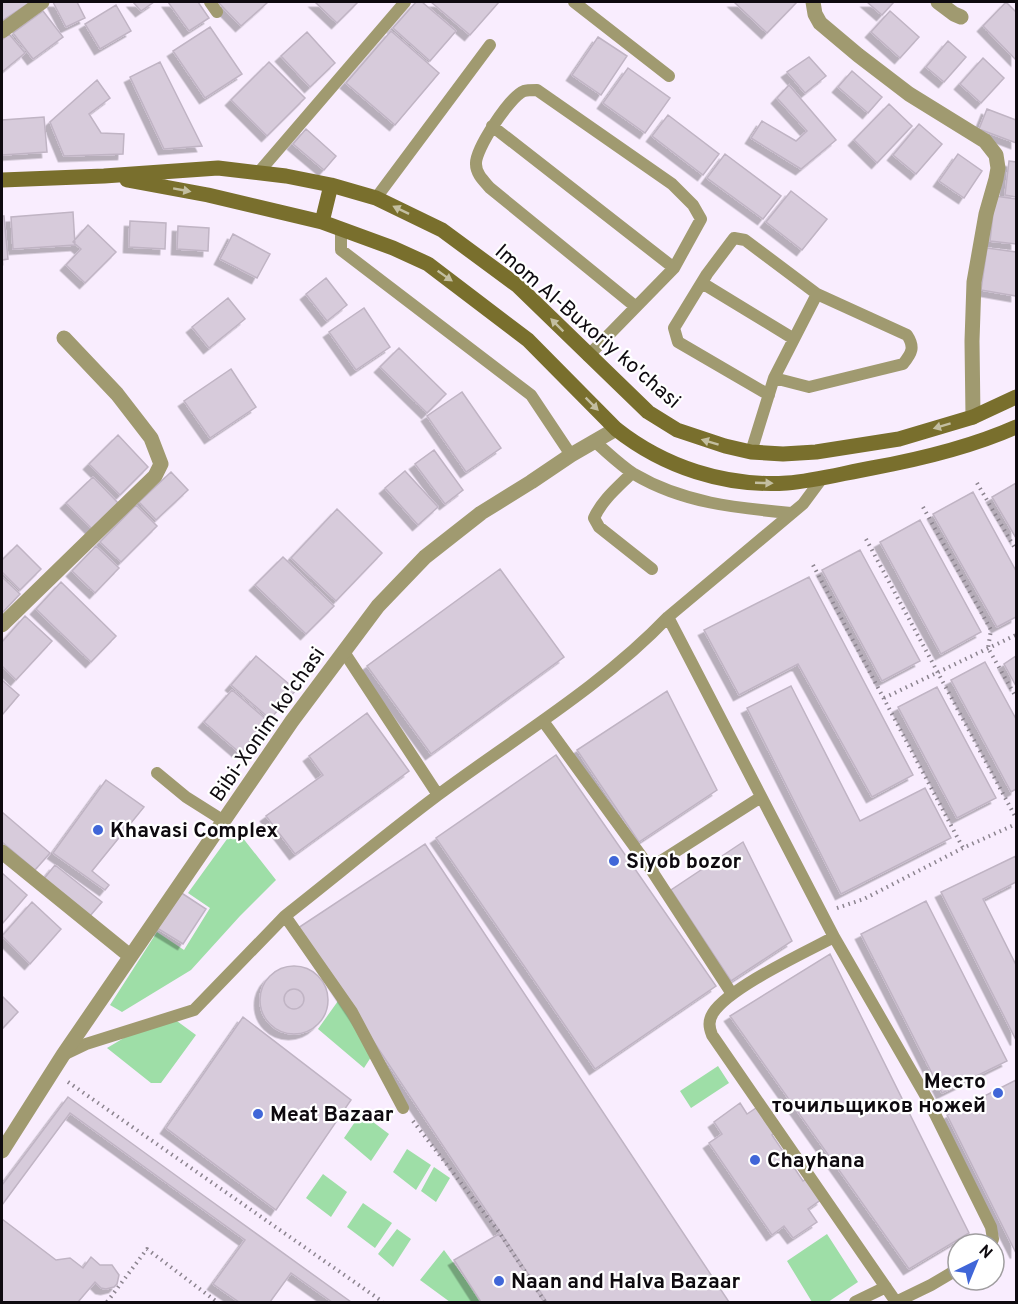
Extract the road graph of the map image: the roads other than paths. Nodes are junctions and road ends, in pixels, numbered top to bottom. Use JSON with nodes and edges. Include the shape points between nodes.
{"nodes":[{"id":1,"x":42,"y":2,"type":"edge"},
{"id":2,"x":405,"y":2,"type":"edge"},
{"id":3,"x":574,"y":2,"type":"edge"},
{"id":4,"x":813,"y":2,"type":"edge"},
{"id":5,"x":938,"y":2,"type":"edge"},
{"id":6,"x":961,"y":17,"type":"dead end"},
{"id":7,"x":2,"y":31,"type":"edge"},
{"id":8,"x":490,"y":45,"type":"dead end"},
{"id":9,"x":669,"y":76,"type":"dead end"},
{"id":10,"x":492,"y":126,"type":"junction"},
{"id":11,"x":258,"y":173,"type":"junction"},
{"id":12,"x":104,"y":176,"type":"junction"},
{"id":13,"x":2,"y":180,"type":"edge"},
{"id":14,"x":331,"y":185,"type":"junction"},
{"id":15,"x":376,"y":198,"type":"junction"},
{"id":16,"x":322,"y":222,"type":"junction"},
{"id":17,"x":341,"y":229,"type":"junction"},
{"id":18,"x":674,"y":268,"type":"junction"},
{"id":19,"x":702,"y":283,"type":"junction"},
{"id":20,"x":817,"y":294,"type":"junction"},
{"id":21,"x":636,"y":307,"type":"junction"},
{"id":22,"x":64,"y":338,"type":"dead end"},
{"id":23,"x":794,"y":339,"type":"junction"},
{"id":24,"x":588,"y":356,"type":"junction"},
{"id":25,"x":774,"y":378,"type":"junction"},
{"id":26,"x":769,"y":395,"type":"junction"},
{"id":27,"x":1017,"y":397,"type":"edge"},
{"id":28,"x":973,"y":417,"type":"junction"},
{"id":29,"x":1017,"y":427,"type":"edge"},
{"id":30,"x":616,"y":429,"type":"junction"},
{"id":31,"x":594,"y":441,"type":"junction"},
{"id":32,"x":751,"y":452,"type":"junction"},
{"id":33,"x":571,"y":455,"type":"junction"},
{"id":34,"x":632,"y":473,"type":"junction"},
{"id":35,"x":823,"y":477,"type":"junction"},
{"id":36,"x":791,"y":513,"type":"junction"},
{"id":37,"x":652,"y":569,"type":"dead end"},
{"id":38,"x":668,"y":617,"type":"junction"},
{"id":39,"x":2,"y":625,"type":"edge"},
{"id":40,"x":344,"y":652,"type":"junction"},
{"id":41,"x":543,"y":721,"type":"junction"},
{"id":42,"x":157,"y":773,"type":"dead end"},
{"id":43,"x":438,"y":795,"type":"junction"},
{"id":44,"x":760,"y":797,"type":"junction"},
{"id":45,"x":224,"y":821,"type":"junction"},
{"id":46,"x":2,"y":852,"type":"edge"},
{"id":47,"x":650,"y":868,"type":"junction"},
{"id":48,"x":285,"y":916,"type":"junction"},
{"id":49,"x":834,"y":937,"type":"junction"},
{"id":50,"x":130,"y":956,"type":"junction"},
{"id":51,"x":732,"y":994,"type":"junction"},
{"id":52,"x":63,"y":1055,"type":"junction"},
{"id":53,"x":403,"y":1108,"type":"road end"},
{"id":54,"x":2,"y":1151,"type":"edge"},
{"id":55,"x":992,"y":1232,"type":"edge"},
{"id":56,"x":946,"y":1276,"type":"edge"},
{"id":57,"x":886,"y":1287,"type":"junction"},
{"id":58,"x":855,"y":1302,"type":"edge"}],
"edges":[{"from":1,"to":7,"type":"street"},
{"from":2,"to":11,"type":"lane"},
{"from":3,"to":9,"type":"lane"},
{"from":4,"to":28,"type":"street","via":[[820,23],[858,55],[909,94],[985,141],[996,155],[996,180],[974,282]]},
{"from":5,"to":6,"type":"street"},
{"from":8,"to":15,"type":"lane"},
{"from":10,"to":18,"type":"lane"},
{"from":10,"to":18,"type":"lane","via":[[518,95],[537,90],[672,184],[693,205],[700,219]]},
{"from":10,"to":21,"type":"lane","via":[[475,162],[478,173],[490,188]]},
{"from":11,"to":12,"type":"main road","name":"Imom Al-Buxoriy ko'chasi","via":[[218,168]]},
{"from":11,"to":14,"type":"main road","name":"Imom Al-Buxoriy ko'chasi"},
{"from":12,"to":13,"type":"main road"},
{"from":12,"to":16,"type":"main road","one_way":true},
{"from":14,"to":15,"type":"main road","name":"Imom Al-Buxoriy ko'chasi"},
{"from":14,"to":16,"type":"main road"},
{"from":24,"to":15,"type":"main road","name":"Imom Al-Buxoriy ko'chasi","one_way":true,"via":[[518,286],[442,230]]},
{"from":16,"to":17,"type":"main road"},
{"from":17,"to":30,"type":"main road","one_way":true,"via":[[428,264],[460,286],[528,340]]},
{"from":17,"to":33,"type":"lane","via":[[341,250],[531,395]]},
{"from":18,"to":21,"type":"lane"},
{"from":19,"to":20,"type":"lane","via":[[734,238],[745,240]]},
{"from":19,"to":23,"type":"lane"},
{"from":19,"to":26,"type":"lane","via":[[674,328],[678,342]]},
{"from":20,"to":23,"type":"lane"},
{"from":20,"to":25,"type":"lane","via":[[907,335],[913,344],[911,354],[903,364],[809,387]]},
{"from":21,"to":24,"type":"lane"},
{"from":22,"to":39,"type":"street","via":[[117,394],[151,438],[161,464],[155,476]]},
{"from":23,"to":25,"type":"lane"},
{"from":32,"to":24,"type":"main road","name":"Imom Al-Buxoriy ko'chasi","one_way":true,"via":[[677,430],[648,412]]},
{"from":25,"to":26,"type":"lane"},
{"from":26,"to":32,"type":"lane"},
{"from":27,"to":28,"type":"main road","name":"Imom Al-Buxoriy ko'chasi"},
{"from":28,"to":32,"type":"main road","name":"Imom Al-Buxoriy ko'chasi","one_way":true,"via":[[899,439],[816,452]]},
{"from":29,"to":35,"type":"main road","via":[[910,460]]},
{"from":30,"to":31,"type":"street","name":"Bibi-Xonim ko'chasi"},
{"from":30,"to":35,"type":"main road","one_way":true,"via":[[666,461],[720,478],[762,484]]},
{"from":31,"to":33,"type":"street","name":"Bibi-Xonim ko'chasi"},
{"from":31,"to":34,"type":"lane"},
{"from":33,"to":40,"type":"street","name":"Bibi-Xonim ko'chasi","via":[[481,513],[425,557],[378,606]]},
{"from":34,"to":36,"type":"lane","via":[[666,490],[723,507]]},
{"from":34,"to":37,"type":"lane","via":[[605,500],[594,518],[599,527]]},
{"from":35,"to":36,"type":"lane"},
{"from":36,"to":38,"type":"lane"},
{"from":38,"to":41,"type":"lane","via":[[638,648]]},
{"from":38,"to":44,"type":"lane"},
{"from":40,"to":43,"type":"lane"},
{"from":40,"to":45,"type":"street","name":"Bibi-Xonim ko'chasi"},
{"from":41,"to":43,"type":"lane"},
{"from":41,"to":47,"type":"lane"},
{"from":42,"to":45,"type":"lane"},
{"from":43,"to":48,"type":"lane"},
{"from":44,"to":47,"type":"lane"},
{"from":44,"to":49,"type":"lane"},
{"from":45,"to":50,"type":"street","name":"Bibi-Xonim ko'chasi"},
{"from":46,"to":50,"type":"street"},
{"from":47,"to":51,"type":"lane"},
{"from":48,"to":52,"type":"lane","via":[[194,1010]]},
{"from":48,"to":53,"type":"lane","via":[[352,1012]]},
{"from":49,"to":51,"type":"lane"},
{"from":49,"to":55,"type":"lane","via":[[928,1100]]},
{"from":50,"to":52,"type":"street","name":"Bibi-Xonim ko'chasi"},
{"from":51,"to":57,"type":"lane","via":[[713,1013],[709,1025],[712,1035]]},
{"from":52,"to":54,"type":"street","name":"Bibi-Xonim ko'chasi"},
{"from":56,"to":57,"type":"lane","via":[[896,1302]]},
{"from":57,"to":58,"type":"lane"}]}
